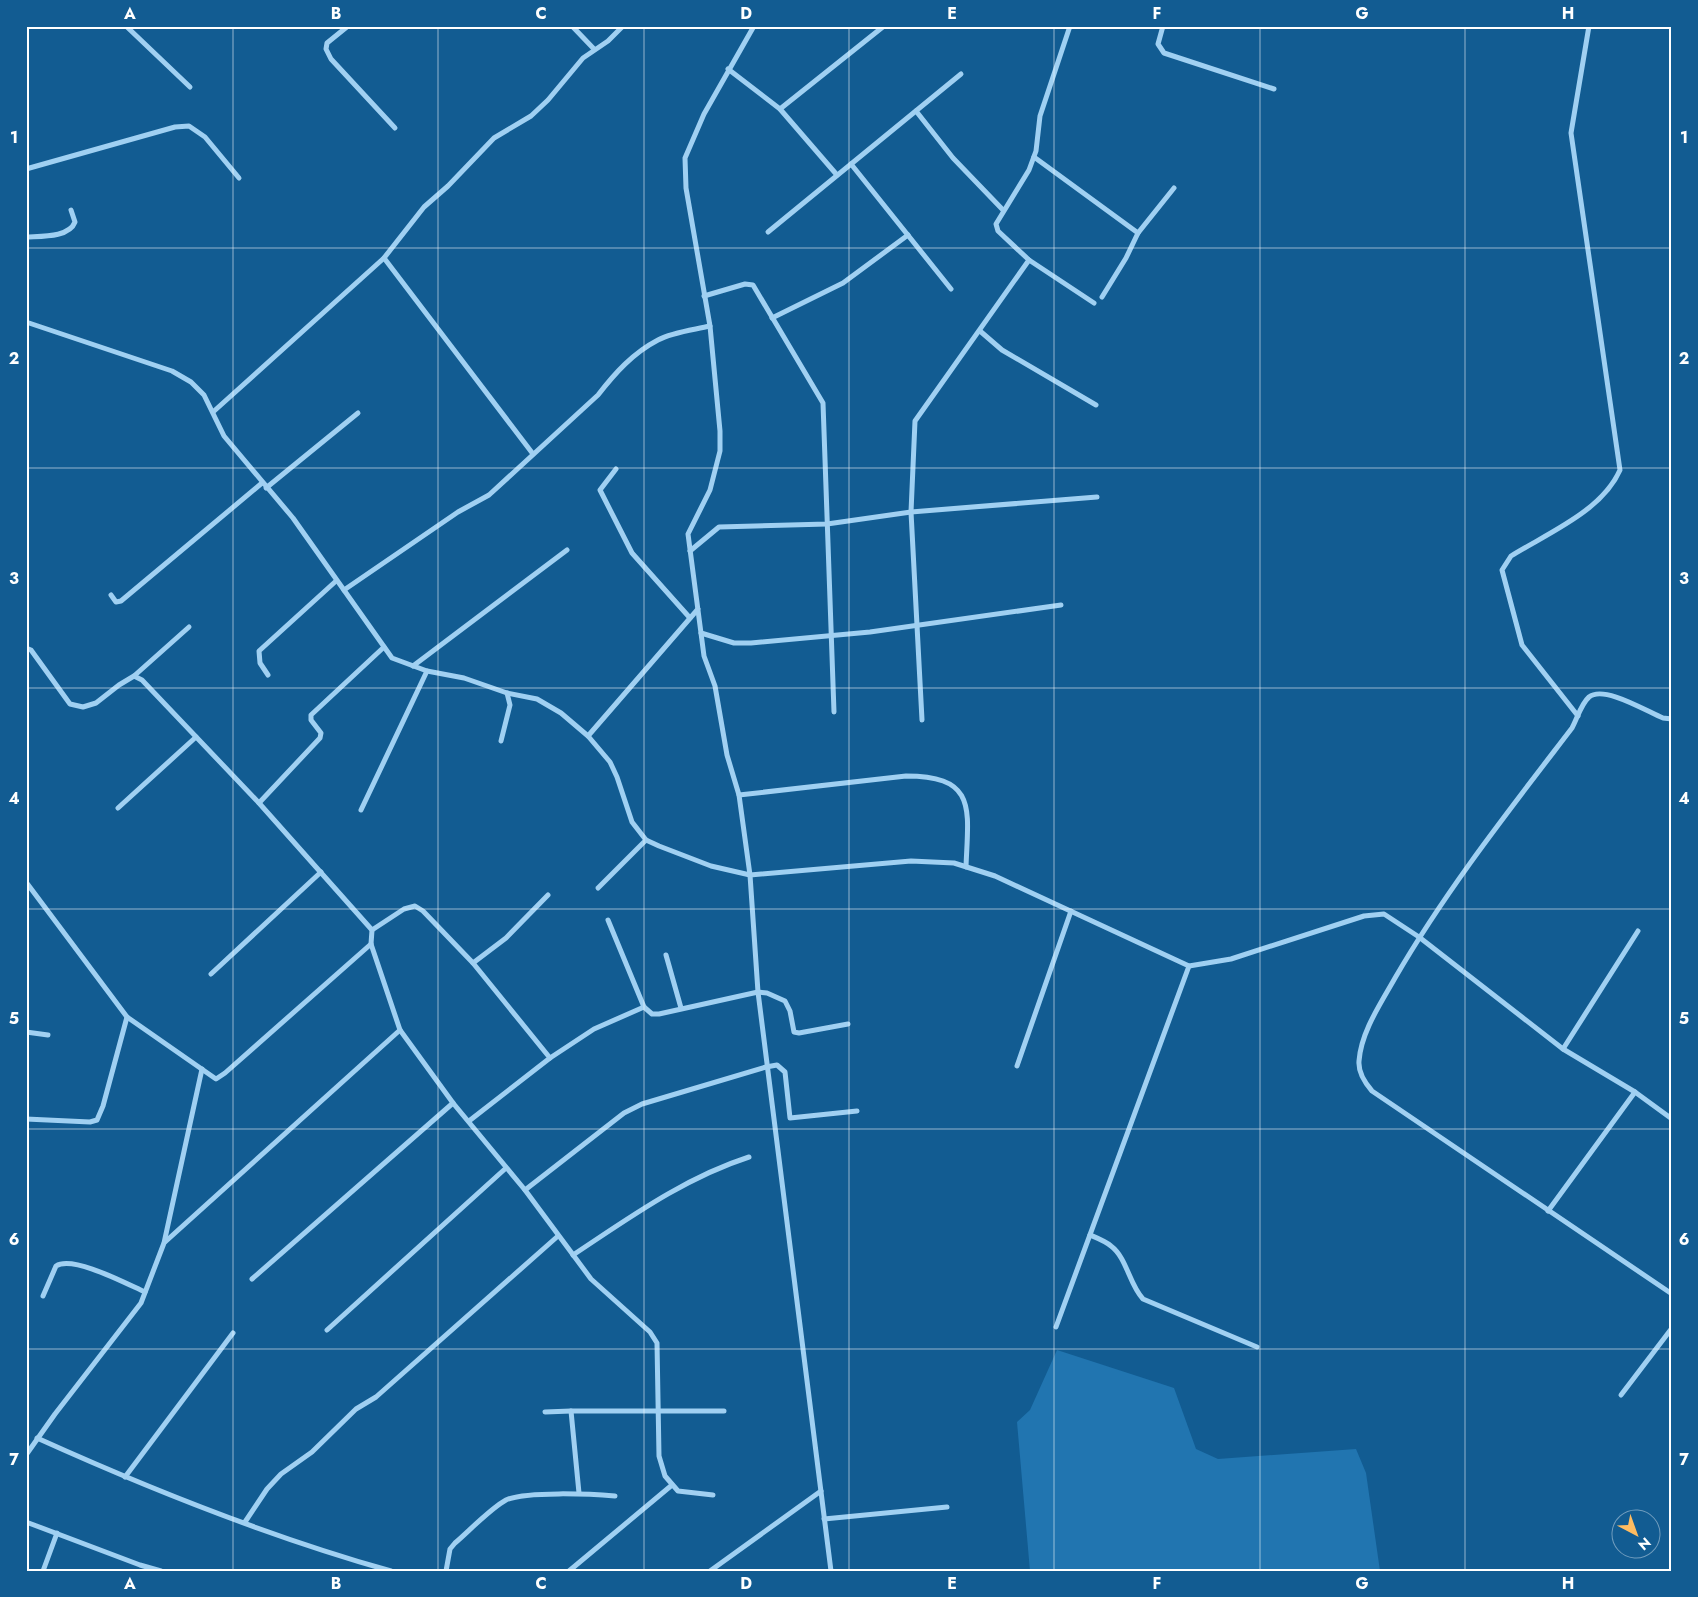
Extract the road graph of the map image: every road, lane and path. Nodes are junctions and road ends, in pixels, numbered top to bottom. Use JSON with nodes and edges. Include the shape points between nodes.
{"nodes":[{"id":1,"x":126,"y":26,"type":"edge"},
{"id":2,"x":348,"y":26,"type":"edge"},
{"id":3,"x":572,"y":26,"type":"edge"},
{"id":4,"x":623,"y":26,"type":"edge"},
{"id":5,"x":754,"y":26,"type":"edge"},
{"id":6,"x":884,"y":26,"type":"edge"},
{"id":7,"x":1163,"y":26,"type":"edge"},
{"id":8,"x":1588,"y":26,"type":"edge"},
{"id":9,"x":1067,"y":28,"type":"edge"},
{"id":10,"x":594,"y":49,"type":"junction"},
{"id":11,"x":728,"y":69,"type":"junction"},
{"id":12,"x":961,"y":74,"type":"dead end"},
{"id":13,"x":190,"y":87,"type":"dead end"},
{"id":14,"x":1274,"y":89,"type":"dead end"},
{"id":15,"x":780,"y":109,"type":"junction"},
{"id":16,"x":916,"y":111,"type":"junction"},
{"id":17,"x":395,"y":128,"type":"dead end"},
{"id":18,"x":1034,"y":157,"type":"junction"},
{"id":19,"x":851,"y":164,"type":"junction"},
{"id":20,"x":26,"y":169,"type":"edge"},
{"id":21,"x":837,"y":175,"type":"junction"},
{"id":22,"x":239,"y":178,"type":"dead end"},
{"id":23,"x":1174,"y":188,"type":"dead end"},
{"id":24,"x":71,"y":210,"type":"dead end"},
{"id":25,"x":1003,"y":210,"type":"junction"},
{"id":26,"x":768,"y":232,"type":"dead end"},
{"id":27,"x":1138,"y":233,"type":"junction"},
{"id":28,"x":908,"y":235,"type":"junction"},
{"id":29,"x":26,"y":237,"type":"edge"},
{"id":30,"x":384,"y":258,"type":"junction"},
{"id":31,"x":1029,"y":260,"type":"junction"},
{"id":32,"x":951,"y":289,"type":"dead end"},
{"id":33,"x":704,"y":296,"type":"junction"},
{"id":34,"x":1102,"y":297,"type":"dead end"},
{"id":35,"x":1094,"y":303,"type":"dead end"},
{"id":36,"x":772,"y":318,"type":"junction"},
{"id":37,"x":26,"y":322,"type":"edge"},
{"id":38,"x":710,"y":326,"type":"junction"},
{"id":39,"x":980,"y":331,"type":"junction"},
{"id":40,"x":1096,"y":405,"type":"dead end"},
{"id":41,"x":212,"y":412,"type":"junction"},
{"id":42,"x":358,"y":413,"type":"dead end"},
{"id":43,"x":533,"y":454,"type":"junction"},
{"id":44,"x":616,"y":469,"type":"dead end"},
{"id":45,"x":264,"y":485,"type":"junction"},
{"id":46,"x":1097,"y":497,"type":"dead end"},
{"id":47,"x":911,"y":512,"type":"junction"},
{"id":48,"x":827,"y":524,"type":"junction"},
{"id":49,"x":567,"y":550,"type":"dead end"},
{"id":50,"x":690,"y":551,"type":"junction"},
{"id":51,"x":336,"y":581,"type":"junction"},
{"id":52,"x":344,"y":590,"type":"junction"},
{"id":53,"x":111,"y":596,"type":"dead end"},
{"id":54,"x":1062,"y":605,"type":"dead end"},
{"id":55,"x":698,"y":609,"type":"junction"},
{"id":56,"x":690,"y":618,"type":"junction"},
{"id":57,"x":917,"y":626,"type":"junction"},
{"id":58,"x":190,"y":627,"type":"dead end"},
{"id":59,"x":701,"y":633,"type":"junction"},
{"id":60,"x":830,"y":634,"type":"junction"},
{"id":61,"x":384,"y":647,"type":"junction"},
{"id":62,"x":26,"y":648,"type":"edge"},
{"id":63,"x":413,"y":666,"type":"junction"},
{"id":64,"x":427,"y":671,"type":"junction"},
{"id":65,"x":268,"y":675,"type":"dead end"},
{"id":66,"x":134,"y":676,"type":"junction"},
{"id":67,"x":506,"y":692,"type":"junction"},
{"id":68,"x":834,"y":712,"type":"dead end"},
{"id":69,"x":1578,"y":716,"type":"junction"},
{"id":70,"x":922,"y":720,"type":"dead end"},
{"id":71,"x":1672,"y":720,"type":"edge"},
{"id":72,"x":588,"y":736,"type":"junction"},
{"id":73,"x":196,"y":737,"type":"junction"},
{"id":74,"x":501,"y":741,"type":"dead end"},
{"id":75,"x":739,"y":795,"type":"junction"},
{"id":76,"x":259,"y":803,"type":"junction"},
{"id":77,"x":118,"y":808,"type":"dead end"},
{"id":78,"x":361,"y":810,"type":"dead end"},
{"id":79,"x":646,"y":840,"type":"junction"},
{"id":80,"x":966,"y":867,"type":"junction"},
{"id":81,"x":321,"y":872,"type":"junction"},
{"id":82,"x":750,"y":875,"type":"junction"},
{"id":83,"x":26,"y":882,"type":"edge"},
{"id":84,"x":598,"y":888,"type":"dead end"},
{"id":85,"x":548,"y":895,"type":"dead end"},
{"id":86,"x":1072,"y":911,"type":"junction"},
{"id":87,"x":608,"y":920,"type":"dead end"},
{"id":88,"x":372,"y":930,"type":"junction"},
{"id":89,"x":1638,"y":931,"type":"dead end"},
{"id":90,"x":1420,"y":937,"type":"junction"},
{"id":91,"x":371,"y":944,"type":"junction"},
{"id":92,"x":666,"y":955,"type":"dead end"},
{"id":93,"x":473,"y":963,"type":"junction"},
{"id":94,"x":1189,"y":966,"type":"junction"},
{"id":95,"x":211,"y":974,"type":"dead end"},
{"id":96,"x":758,"y":992,"type":"junction"},
{"id":97,"x":644,"y":1007,"type":"junction"},
{"id":98,"x":681,"y":1008,"type":"junction"},
{"id":99,"x":127,"y":1017,"type":"junction"},
{"id":100,"x":848,"y":1024,"type":"dead end"},
{"id":101,"x":400,"y":1030,"type":"junction"},
{"id":102,"x":26,"y":1032,"type":"edge"},
{"id":103,"x":48,"y":1035,"type":"dead end"},
{"id":104,"x":1563,"y":1049,"type":"junction"},
{"id":105,"x":550,"y":1058,"type":"junction"},
{"id":106,"x":1017,"y":1066,"type":"dead end"},
{"id":107,"x":766,"y":1067,"type":"junction"},
{"id":108,"x":202,"y":1069,"type":"junction"},
{"id":109,"x":1635,"y":1092,"type":"junction"},
{"id":110,"x":453,"y":1103,"type":"junction"},
{"id":111,"x":857,"y":1111,"type":"dead end"},
{"id":112,"x":26,"y":1119,"type":"edge"},
{"id":113,"x":1672,"y":1119,"type":"edge"},
{"id":114,"x":469,"y":1121,"type":"junction"},
{"id":115,"x":749,"y":1157,"type":"dead end"},
{"id":116,"x":506,"y":1168,"type":"junction"},
{"id":117,"x":524,"y":1190,"type":"junction"},
{"id":118,"x":1548,"y":1211,"type":"junction"},
{"id":119,"x":1090,"y":1235,"type":"junction"},
{"id":120,"x":558,"y":1236,"type":"junction"},
{"id":121,"x":164,"y":1242,"type":"junction"},
{"id":122,"x":573,"y":1255,"type":"junction"},
{"id":123,"x":252,"y":1279,"type":"dead end"},
{"id":124,"x":145,"y":1292,"type":"junction"},
{"id":125,"x":1672,"y":1294,"type":"edge"},
{"id":126,"x":43,"y":1296,"type":"dead end"},
{"id":127,"x":1056,"y":1327,"type":"dead end"},
{"id":128,"x":1672,"y":1328,"type":"edge"},
{"id":129,"x":327,"y":1330,"type":"dead end"},
{"id":130,"x":233,"y":1332,"type":"dead end"},
{"id":131,"x":1256,"y":1347,"type":"dead end"},
{"id":132,"x":1621,"y":1395,"type":"dead end"},
{"id":133,"x":659,"y":1409,"type":"junction"},
{"id":134,"x":572,"y":1411,"type":"junction"},
{"id":135,"x":724,"y":1411,"type":"dead end"},
{"id":136,"x":546,"y":1412,"type":"dead end"},
{"id":137,"x":37,"y":1438,"type":"junction"},
{"id":138,"x":26,"y":1455,"type":"edge"},
{"id":139,"x":125,"y":1477,"type":"junction"},
{"id":140,"x":672,"y":1485,"type":"junction"},
{"id":141,"x":821,"y":1491,"type":"junction"},
{"id":142,"x":578,"y":1493,"type":"junction"},
{"id":143,"x":713,"y":1495,"type":"dead end"},
{"id":144,"x":615,"y":1496,"type":"dead end"},
{"id":145,"x":947,"y":1507,"type":"dead end"},
{"id":146,"x":824,"y":1520,"type":"junction"},
{"id":147,"x":26,"y":1522,"type":"edge"},
{"id":148,"x":245,"y":1522,"type":"junction"},
{"id":149,"x":57,"y":1533,"type":"junction"},
{"id":150,"x":139,"y":1568,"type":"edge"},
{"id":151,"x":43,"y":1571,"type":"edge"},
{"id":152,"x":161,"y":1571,"type":"edge"},
{"id":153,"x":391,"y":1571,"type":"edge"},
{"id":154,"x":446,"y":1571,"type":"edge"},
{"id":155,"x":569,"y":1571,"type":"edge"},
{"id":156,"x":710,"y":1571,"type":"edge"},
{"id":157,"x":831,"y":1571,"type":"edge"}],
"edges":[{"from":1,"to":13,"type":"street"},
{"from":2,"to":17,"type":"street","via":[[328,42],[326,49],[331,59]]},
{"from":3,"to":10,"type":"street"},
{"from":4,"to":10,"type":"street"},
{"from":5,"to":11,"type":"street"},
{"from":6,"to":15,"type":"street"},
{"from":7,"to":14,"type":"street","via":[[1158,44],[1164,53]]},
{"from":8,"to":69,"type":"street","via":[[1570,133],[1620,470],[1597,504],[1511,556],[1502,570],[1522,645]]},
{"from":9,"to":18,"type":"street","via":[[1040,116]]},
{"from":10,"to":30,"type":"street","via":[[531,116],[494,138],[424,207]]},
{"from":11,"to":15,"type":"street"},
{"from":11,"to":33,"type":"street","via":[[685,158],[686,188]]},
{"from":12,"to":16,"type":"street"},
{"from":15,"to":21,"type":"street"},
{"from":16,"to":19,"type":"street"},
{"from":16,"to":25,"type":"street","via":[[953,158]]},
{"from":18,"to":25,"type":"street"},
{"from":18,"to":27,"type":"street"},
{"from":19,"to":21,"type":"street"},
{"from":19,"to":28,"type":"street"},
{"from":20,"to":22,"type":"street","via":[[175,127],[189,126],[205,137]]},
{"from":21,"to":26,"type":"street"},
{"from":23,"to":27,"type":"street"},
{"from":24,"to":29,"type":"street","via":[[75,222],[69,230]]},
{"from":25,"to":31,"type":"street","via":[[996,224],[998,231]]},
{"from":27,"to":34,"type":"street"},
{"from":28,"to":32,"type":"street"},
{"from":28,"to":36,"type":"street","via":[[843,283]]},
{"from":30,"to":41,"type":"street"},
{"from":30,"to":43,"type":"street"},
{"from":31,"to":35,"type":"street"},
{"from":31,"to":39,"type":"street"},
{"from":33,"to":36,"type":"street","via":[[746,284],[753,285]]},
{"from":33,"to":38,"type":"street"},
{"from":36,"to":48,"type":"street","via":[[823,403]]},
{"from":37,"to":41,"type":"street","via":[[172,371],[204,395]]},
{"from":38,"to":43,"type":"street","via":[[659,339],[632,356],[598,394]]},
{"from":38,"to":50,"type":"street","via":[[720,451],[710,490],[688,534]]},
{"from":39,"to":40,"type":"street","via":[[1002,350]]},
{"from":39,"to":47,"type":"street","via":[[914,421]]},
{"from":41,"to":45,"type":"street","via":[[224,436]]},
{"from":42,"to":45,"type":"street"},
{"from":43,"to":52,"type":"street","via":[[489,495],[458,512]]},
{"from":44,"to":56,"type":"street","via":[[600,490],[632,553]]},
{"from":45,"to":51,"type":"street","via":[[293,518]]},
{"from":45,"to":53,"type":"street","via":[[121,602],[116,602]]},
{"from":46,"to":47,"type":"street"},
{"from":47,"to":48,"type":"street"},
{"from":47,"to":57,"type":"street"},
{"from":48,"to":50,"type":"street","via":[[719,527]]},
{"from":48,"to":60,"type":"street"},
{"from":49,"to":63,"type":"street"},
{"from":50,"to":55,"type":"street"},
{"from":51,"to":52,"type":"street"},
{"from":51,"to":65,"type":"street","via":[[259,651],[260,663]]},
{"from":52,"to":61,"type":"street"},
{"from":54,"to":57,"type":"street"},
{"from":55,"to":56,"type":"street"},
{"from":55,"to":59,"type":"street"},
{"from":56,"to":72,"type":"street"},
{"from":57,"to":60,"type":"street"},
{"from":57,"to":70,"type":"street"},
{"from":58,"to":66,"type":"street"},
{"from":59,"to":60,"type":"street","via":[[734,643]]},
{"from":59,"to":75,"type":"street","via":[[704,656],[715,686],[727,755]]},
{"from":60,"to":68,"type":"street"},
{"from":61,"to":63,"type":"street","via":[[392,658]]},
{"from":61,"to":76,"type":"street","via":[[311,715],[311,720],[322,733],[320,738]]},
{"from":62,"to":66,"type":"street","via":[[31,650],[70,704],[83,707],[96,703]]},
{"from":63,"to":64,"type":"street"},
{"from":64,"to":67,"type":"street","via":[[464,678]]},
{"from":64,"to":78,"type":"street"},
{"from":66,"to":73,"type":"street","via":[[142,680]]},
{"from":67,"to":72,"type":"street","via":[[537,699],[561,713]]},
{"from":67,"to":74,"type":"street","via":[[510,705]]},
{"from":69,"to":71,"type":"street","via":[[1587,698],[1596,693],[1608,694]]},
{"from":69,"to":90,"type":"street"},
{"from":72,"to":79,"type":"street","via":[[610,762],[632,822]]},
{"from":73,"to":76,"type":"street"},
{"from":73,"to":77,"type":"street"},
{"from":75,"to":80,"type":"street","via":[[931,776],[951,784],[964,796],[968,812]]},
{"from":75,"to":82,"type":"street"},
{"from":76,"to":81,"type":"street"},
{"from":79,"to":82,"type":"street","via":[[702,863]]},
{"from":79,"to":84,"type":"street"},
{"from":80,"to":82,"type":"street","via":[[911,861]]},
{"from":80,"to":86,"type":"street","via":[[995,876]]},
{"from":81,"to":88,"type":"street"},
{"from":81,"to":95,"type":"street"},
{"from":82,"to":96,"type":"street"},
{"from":83,"to":99,"type":"street"},
{"from":85,"to":93,"type":"street","via":[[506,938]]},
{"from":86,"to":94,"type":"street"},
{"from":86,"to":106,"type":"street"},
{"from":87,"to":97,"type":"street"},
{"from":88,"to":91,"type":"street"},
{"from":88,"to":93,"type":"street","via":[[404,909],[415,906]]},
{"from":89,"to":104,"type":"street"},
{"from":90,"to":94,"type":"street","via":[[1384,914],[1364,916],[1231,959]]},
{"from":90,"to":104,"type":"street"},
{"from":90,"to":118,"type":"street","via":[[1379,1006],[1362,1044],[1358,1063],[1363,1082]]},
{"from":91,"to":101,"type":"street"},
{"from":91,"to":108,"type":"street","via":[[225,1073],[216,1078]]},
{"from":92,"to":98,"type":"street"},
{"from":93,"to":105,"type":"street"},
{"from":94,"to":119,"type":"street"},
{"from":96,"to":98,"type":"street"},
{"from":96,"to":100,"type":"street","via":[[784,1000],[794,1032]]},
{"from":96,"to":107,"type":"street"},
{"from":97,"to":98,"type":"street","via":[[652,1014]]},
{"from":97,"to":105,"type":"street","via":[[594,1028]]},
{"from":99,"to":108,"type":"street"},
{"from":99,"to":112,"type":"street","via":[[97,1120]]},
{"from":101,"to":110,"type":"street"},
{"from":101,"to":121,"type":"street"},
{"from":102,"to":103,"type":"street"},
{"from":104,"to":109,"type":"street"},
{"from":105,"to":114,"type":"street"},
{"from":107,"to":111,"type":"street","via":[[777,1065],[785,1072],[790,1118]]},
{"from":107,"to":117,"type":"street","via":[[642,1104],[624,1113]]},
{"from":107,"to":141,"type":"street"},
{"from":108,"to":121,"type":"street"},
{"from":109,"to":113,"type":"street"},
{"from":109,"to":118,"type":"street"},
{"from":110,"to":114,"type":"street"},
{"from":110,"to":123,"type":"street"},
{"from":114,"to":116,"type":"street"},
{"from":115,"to":122,"type":"street","via":[[719,1167],[657,1199]]},
{"from":116,"to":117,"type":"street"},
{"from":116,"to":129,"type":"street"},
{"from":117,"to":120,"type":"street"},
{"from":118,"to":125,"type":"street"},
{"from":119,"to":127,"type":"street"},
{"from":119,"to":131,"type":"street","via":[[1118,1252],[1135,1291],[1143,1299]]},
{"from":120,"to":122,"type":"street"},
{"from":120,"to":148,"type":"street","via":[[376,1397],[356,1409],[312,1452],[281,1474]]},
{"from":121,"to":124,"type":"street"},
{"from":122,"to":133,"type":"street","via":[[591,1279],[650,1332],[657,1343]]},
{"from":124,"to":126,"type":"street","via":[[82,1265],[68,1263],[56,1266]]},
{"from":124,"to":137,"type":"street","via":[[141,1303]]},
{"from":128,"to":132,"type":"street"},
{"from":130,"to":139,"type":"street"},
{"from":133,"to":134,"type":"street"},
{"from":133,"to":135,"type":"street"},
{"from":133,"to":140,"type":"street","via":[[660,1456],[665,1476]]},
{"from":134,"to":136,"type":"street"},
{"from":134,"to":142,"type":"street"},
{"from":137,"to":138,"type":"street"},
{"from":137,"to":139,"type":"street"},
{"from":139,"to":148,"type":"street"},
{"from":140,"to":143,"type":"street","via":[[684,1493]]},
{"from":140,"to":155,"type":"street"},
{"from":141,"to":146,"type":"street"},
{"from":141,"to":156,"type":"street"},
{"from":142,"to":144,"type":"street"},
{"from":142,"to":154,"type":"street","via":[[506,1500],[455,1543],[450,1549]]},
{"from":145,"to":146,"type":"street"},
{"from":146,"to":157,"type":"street"},
{"from":147,"to":149,"type":"street"},
{"from":148,"to":153,"type":"street","via":[[330,1554]]},
{"from":149,"to":150,"type":"street"},
{"from":149,"to":151,"type":"street"},
{"from":150,"to":152,"type":"street"}]}
